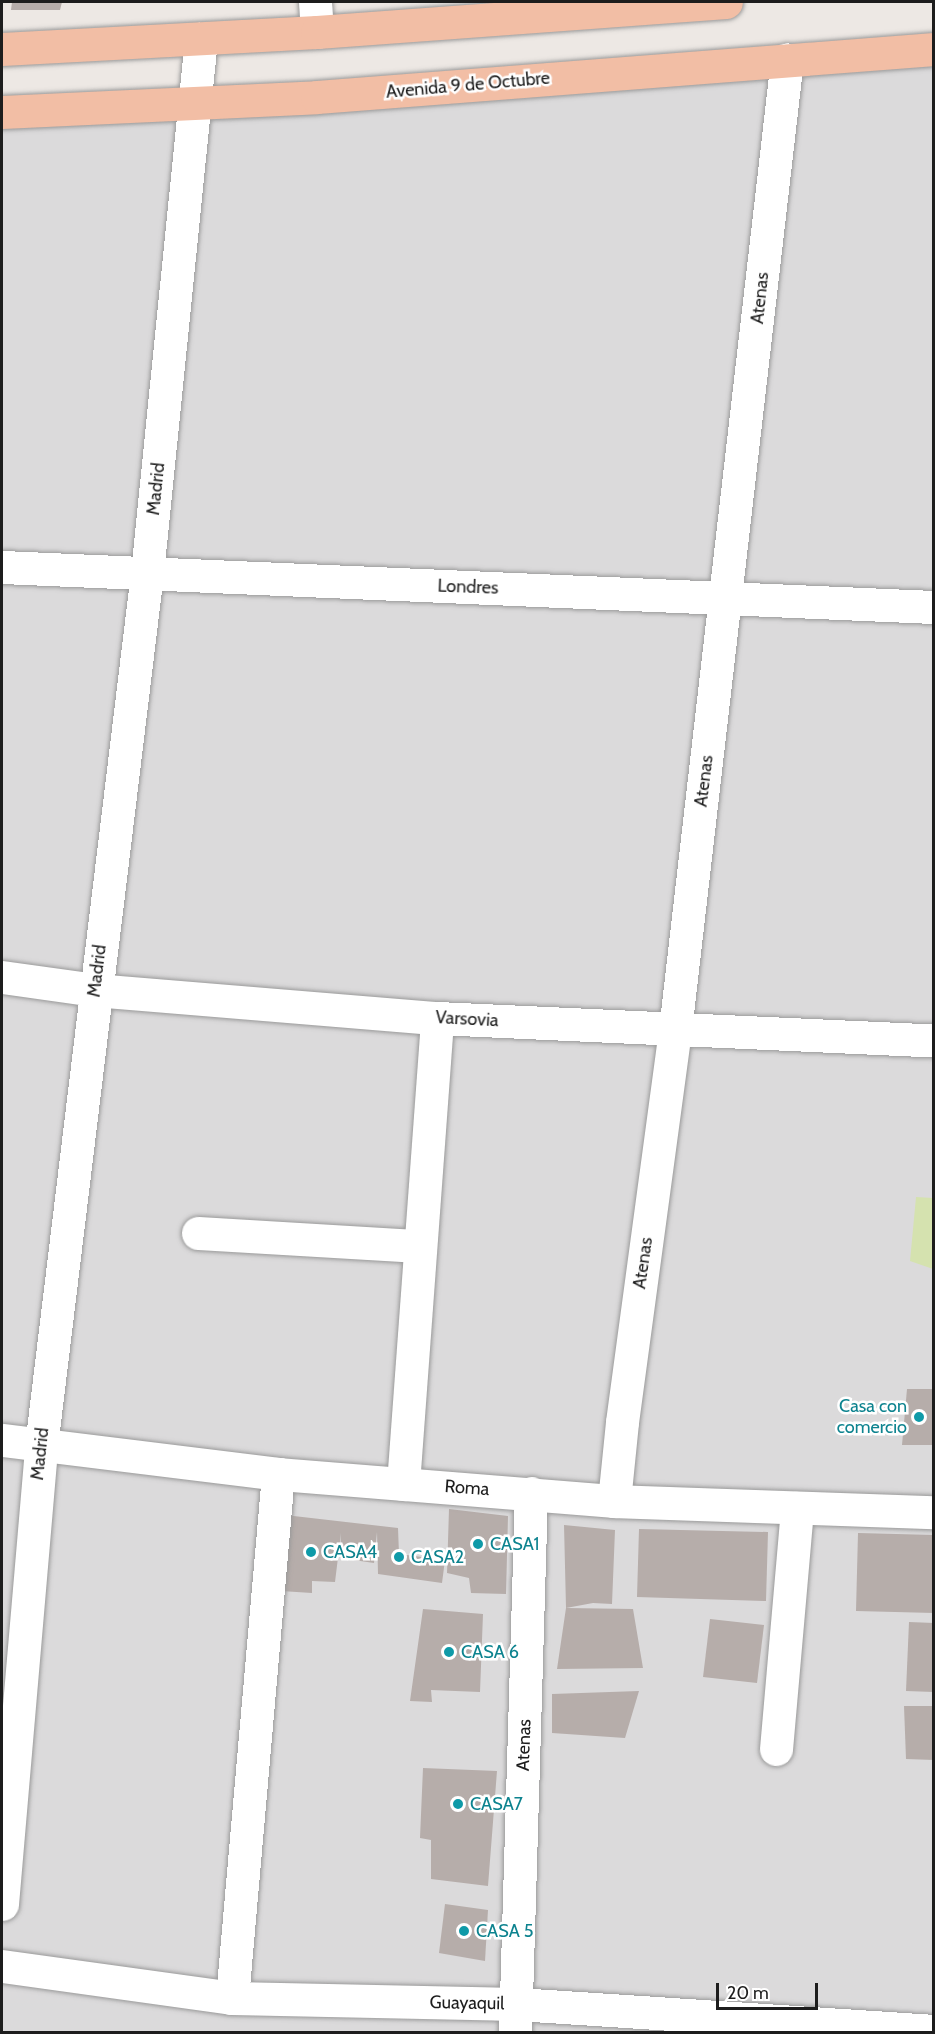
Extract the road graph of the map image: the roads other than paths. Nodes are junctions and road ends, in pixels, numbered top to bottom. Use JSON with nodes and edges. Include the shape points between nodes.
{"nodes":[{"id":1,"x":726,"y":2,"type":"edge"},
{"id":2,"x":316,"y":17,"type":"edge"},
{"id":3,"x":201,"y":39,"type":"junction"},
{"id":4,"x":2,"y":49,"type":"edge"},
{"id":5,"x":933,"y":49,"type":"edge"},
{"id":6,"x":787,"y":59,"type":"junction"},
{"id":7,"x":196,"y":103,"type":"junction"},
{"id":8,"x":2,"y":112,"type":"edge"},
{"id":9,"x":2,"y":567,"type":"edge"},
{"id":10,"x":147,"y":573,"type":"junction"},
{"id":11,"x":726,"y":598,"type":"junction"},
{"id":12,"x":933,"y":607,"type":"edge"},
{"id":13,"x":2,"y":977,"type":"edge"},
{"id":14,"x":94,"y":990,"type":"junction"},
{"id":15,"x":437,"y":1018,"type":"junction"},
{"id":16,"x":675,"y":1030,"type":"junction"},
{"id":17,"x":933,"y":1041,"type":"edge"},
{"id":18,"x":198,"y":1233,"type":"dead end"},
{"id":19,"x":420,"y":1246,"type":"junction"},
{"id":20,"x":2,"y":1440,"type":"edge"},
{"id":21,"x":40,"y":1446,"type":"junction"},
{"id":22,"x":278,"y":1474,"type":"junction"},
{"id":23,"x":403,"y":1484,"type":"junction"},
{"id":24,"x":531,"y":1493,"type":"junction"},
{"id":25,"x":614,"y":1501,"type":"junction"},
{"id":26,"x":797,"y":1508,"type":"junction"},
{"id":27,"x":933,"y":1512,"type":"edge"},
{"id":28,"x":776,"y":1749,"type":"dead end"},
{"id":29,"x":2,"y":1904,"type":"edge"},
{"id":30,"x":2,"y":1966,"type":"edge"},
{"id":31,"x":232,"y":1998,"type":"junction"},
{"id":32,"x":516,"y":2018,"type":"edge"},
{"id":33,"x":933,"y":2031,"type":"edge"}],
"edges":[{"from":1,"to":2,"type":"main road"},
{"from":2,"to":3,"type":"main road"},
{"from":3,"to":4,"type":"main road"},
{"from":3,"to":7,"type":"street","name":"Madrid"},
{"from":5,"to":6,"type":"main road","name":"Avenida 9 de Octubre"},
{"from":6,"to":7,"type":"main road","name":"Avenida 9 de Octubre","via":[[317,97]]},
{"from":6,"to":11,"type":"street","name":"Atenas"},
{"from":7,"to":8,"type":"main road","name":"Avenida 9 de Octubre"},
{"from":7,"to":10,"type":"street","name":"Madrid"},
{"from":9,"to":10,"type":"street","name":"Londres"},
{"from":10,"to":11,"type":"street","name":"Londres"},
{"from":10,"to":14,"type":"street","name":"Madrid"},
{"from":11,"to":12,"type":"street","name":"Londres"},
{"from":11,"to":16,"type":"street","name":"Atenas"},
{"from":13,"to":14,"type":"street","name":"Varsovia"},
{"from":14,"to":15,"type":"street","name":"Varsovia"},
{"from":14,"to":21,"type":"street","name":"Madrid"},
{"from":15,"to":16,"type":"street","name":"Varsovia"},
{"from":15,"to":19,"type":"street"},
{"from":16,"to":17,"type":"street","name":"Varsovia"},
{"from":16,"to":25,"type":"street","name":"Atenas","via":[[621,1422]]},
{"from":18,"to":19,"type":"street"},
{"from":19,"to":23,"type":"street"},
{"from":20,"to":21,"type":"street","name":"Roma"},
{"from":21,"to":22,"type":"street","name":"Roma"},
{"from":21,"to":29,"type":"street","name":"Madrid"},
{"from":22,"to":23,"type":"street","name":"Roma"},
{"from":22,"to":31,"type":"street"},
{"from":23,"to":24,"type":"street","name":"Roma"},
{"from":24,"to":25,"type":"street","name":"Roma"},
{"from":24,"to":32,"type":"street","name":"Atenas"},
{"from":25,"to":26,"type":"street","name":"Roma"},
{"from":26,"to":27,"type":"street","name":"Roma"},
{"from":26,"to":28,"type":"street"},
{"from":30,"to":31,"type":"street","name":"Guayaquil"},
{"from":31,"to":32,"type":"street","name":"Guayaquil"},
{"from":32,"to":33,"type":"street","name":"Guayaquil"}]}
